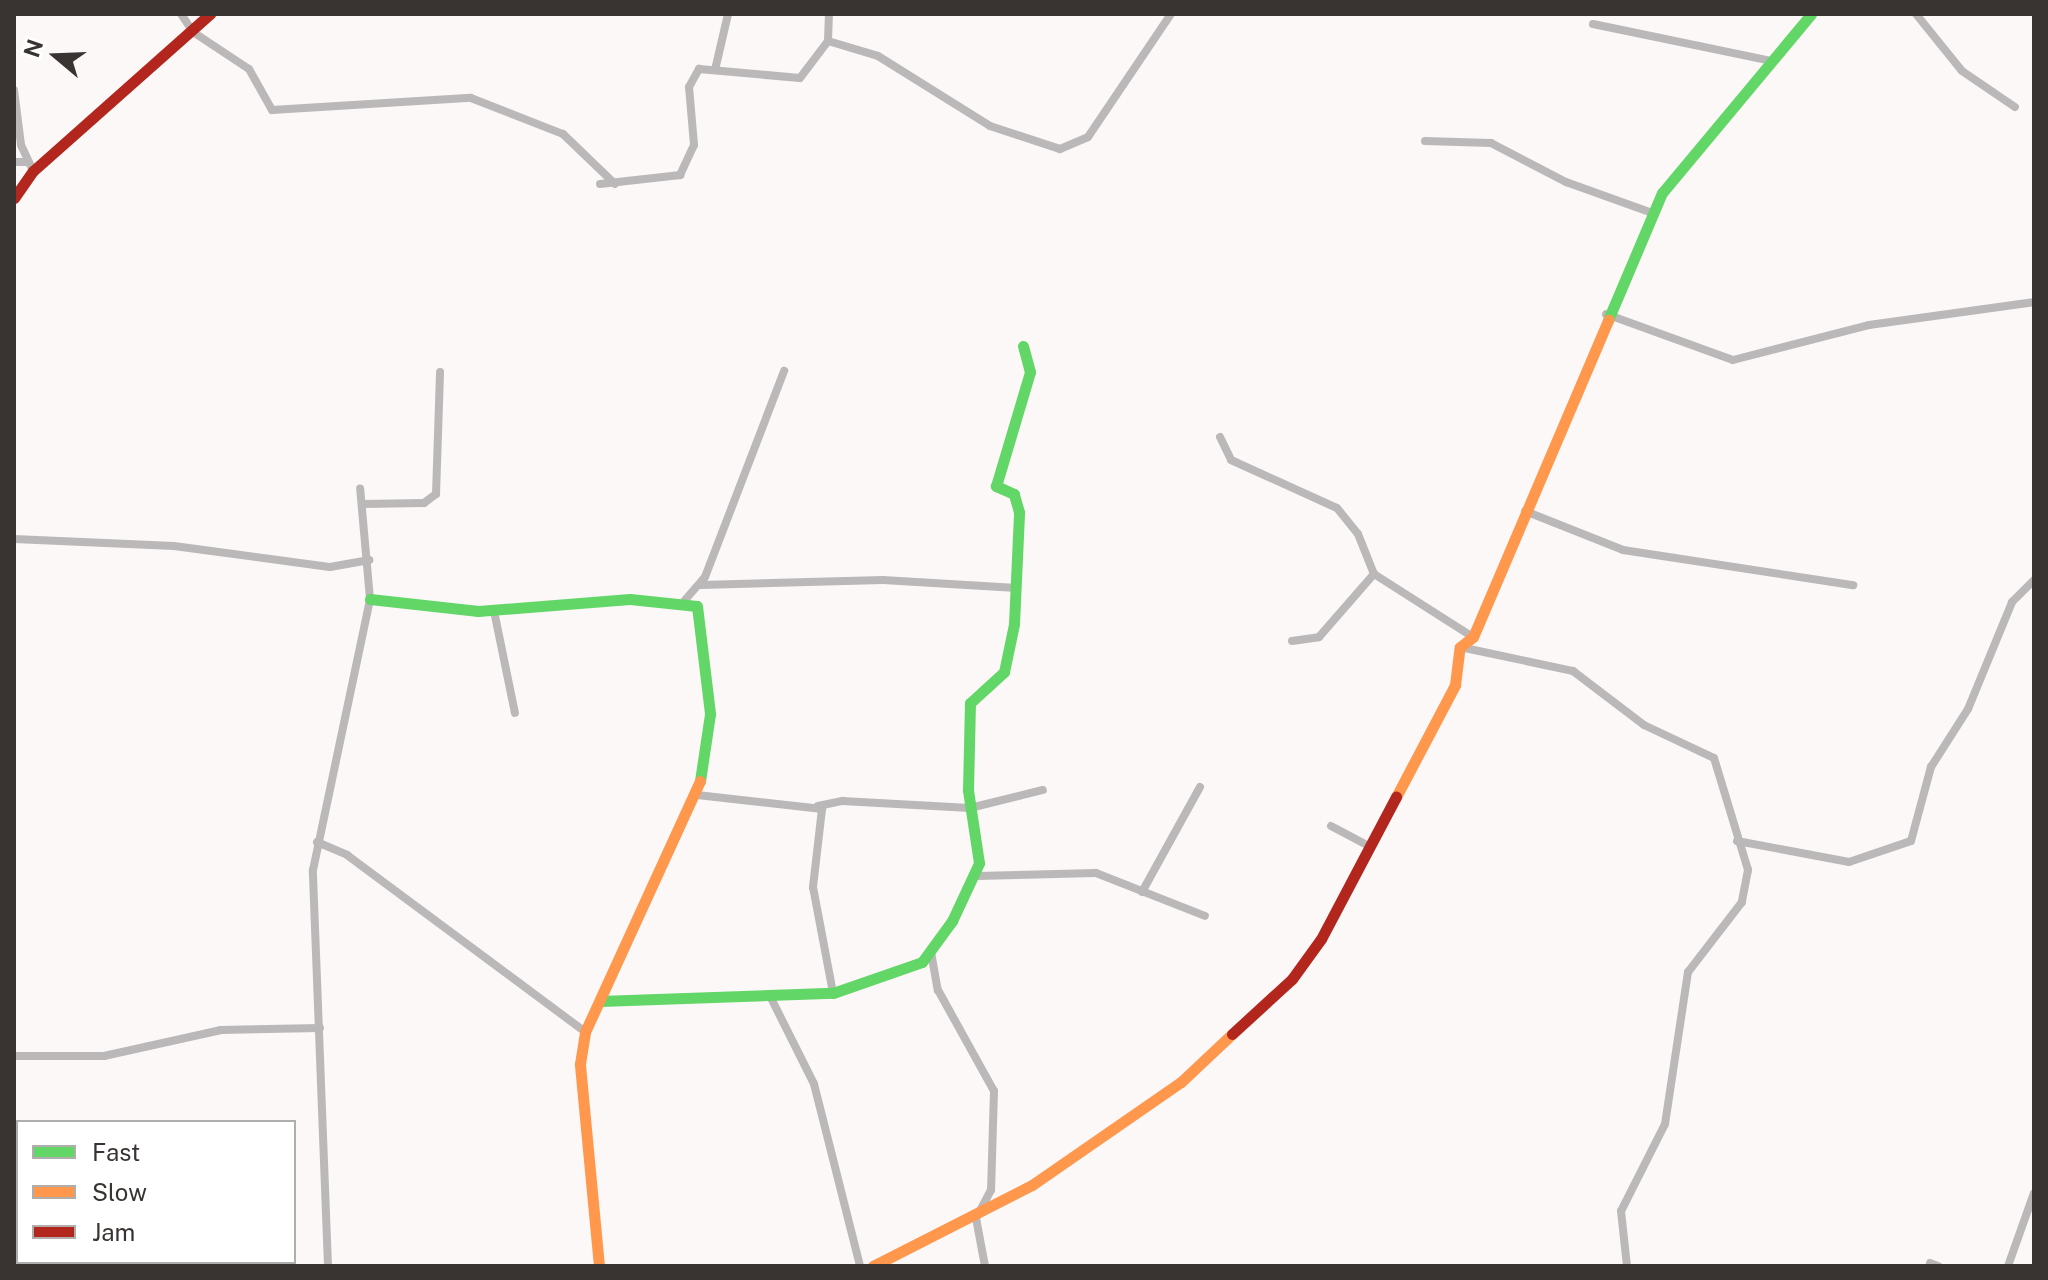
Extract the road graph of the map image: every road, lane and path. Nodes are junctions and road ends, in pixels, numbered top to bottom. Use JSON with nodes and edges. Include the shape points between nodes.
{"nodes":[{"id":1,"x":181,"y":14,"type":"edge"},
{"id":2,"x":210,"y":14,"type":"edge"},
{"id":3,"x":728,"y":14,"type":"edge"},
{"id":4,"x":829,"y":14,"type":"edge"},
{"id":5,"x":1171,"y":14,"type":"edge"},
{"id":6,"x":1811,"y":14,"type":"edge"},
{"id":7,"x":1916,"y":14,"type":"edge"},
{"id":8,"x":1593,"y":24,"type":"dead end"},
{"id":9,"x":193,"y":32,"type":"junction"},
{"id":10,"x":828,"y":41,"type":"junction"},
{"id":11,"x":1772,"y":61,"type":"junction"},
{"id":12,"x":715,"y":70,"type":"junction"},
{"id":13,"x":14,"y":90,"type":"edge"},
{"id":14,"x":2015,"y":107,"type":"dead end"},
{"id":15,"x":1425,"y":141,"type":"dead end"},
{"id":16,"x":14,"y":162,"type":"edge"},
{"id":17,"x":31,"y":167,"type":"junction"},
{"id":18,"x":600,"y":184,"type":"dead end"},
{"id":19,"x":615,"y":184,"type":"junction"},
{"id":20,"x":14,"y":198,"type":"edge"},
{"id":21,"x":1652,"y":213,"type":"junction"},
{"id":22,"x":2034,"y":302,"type":"edge"},
{"id":23,"x":1605,"y":314,"type":"junction"},
{"id":24,"x":1023,"y":346,"type":"dead end"},
{"id":25,"x":784,"y":371,"type":"dead end"},
{"id":26,"x":440,"y":372,"type":"dead end"},
{"id":27,"x":1220,"y":437,"type":"dead end"},
{"id":28,"x":360,"y":488,"type":"dead end"},
{"id":29,"x":362,"y":504,"type":"junction"},
{"id":30,"x":1525,"y":511,"type":"junction"},
{"id":31,"x":14,"y":539,"type":"edge"},
{"id":32,"x":369,"y":560,"type":"junction"},
{"id":33,"x":1374,"y":574,"type":"junction"},
{"id":34,"x":2034,"y":580,"type":"edge"},
{"id":35,"x":701,"y":585,"type":"junction"},
{"id":36,"x":1853,"y":585,"type":"dead end"},
{"id":37,"x":1017,"y":588,"type":"junction"},
{"id":38,"x":370,"y":599,"type":"junction"},
{"id":39,"x":685,"y":600,"type":"junction"},
{"id":40,"x":494,"y":611,"type":"junction"},
{"id":41,"x":1473,"y":637,"type":"junction"},
{"id":42,"x":1292,"y":641,"type":"dead end"},
{"id":43,"x":1460,"y":647,"type":"junction"},
{"id":44,"x":515,"y":713,"type":"dead end"},
{"id":45,"x":1200,"y":787,"type":"dead end"},
{"id":46,"x":1043,"y":790,"type":"dead end"},
{"id":47,"x":697,"y":795,"type":"junction"},
{"id":48,"x":818,"y":806,"type":"junction"},
{"id":49,"x":970,"y":808,"type":"junction"},
{"id":50,"x":1331,"y":826,"type":"dead end"},
{"id":51,"x":1737,"y":841,"type":"junction"},
{"id":52,"x":317,"y":842,"type":"junction"},
{"id":53,"x":1365,"y":844,"type":"junction"},
{"id":54,"x":977,"y":876,"type":"junction"},
{"id":55,"x":1142,"y":892,"type":"junction"},
{"id":56,"x":1205,"y":916,"type":"dead end"},
{"id":57,"x":931,"y":952,"type":"junction"},
{"id":58,"x":833,"y":993,"type":"junction"},
{"id":59,"x":771,"y":998,"type":"junction"},
{"id":60,"x":600,"y":1001,"type":"junction"},
{"id":61,"x":320,"y":1028,"type":"junction"},
{"id":62,"x":585,"y":1032,"type":"junction"},
{"id":63,"x":14,"y":1056,"type":"edge"},
{"id":64,"x":2034,"y":1193,"type":"edge"},
{"id":65,"x":976,"y":1218,"type":"junction"},
{"id":66,"x":328,"y":1266,"type":"edge"},
{"id":67,"x":599,"y":1266,"type":"edge"},
{"id":68,"x":860,"y":1266,"type":"edge"},
{"id":69,"x":873,"y":1266,"type":"edge"},
{"id":70,"x":985,"y":1266,"type":"edge"},
{"id":71,"x":1627,"y":1266,"type":"edge"},
{"id":72,"x":2008,"y":1266,"type":"edge"}],
"edges":[{"from":1,"to":9,"type":"street"},
{"from":2,"to":9,"type":"street"},
{"from":3,"to":12,"type":"street"},
{"from":4,"to":10,"type":"street"},
{"from":5,"to":10,"type":"street","via":[[1088,137],[1060,149],[990,126],[878,56]]},
{"from":6,"to":11,"type":"street"},
{"from":7,"to":14,"type":"street","via":[[1962,71]]},
{"from":8,"to":11,"type":"street"},
{"from":9,"to":17,"type":"street"},
{"from":9,"to":19,"type":"street","via":[[249,69],[272,110],[471,98],[563,134]]},
{"from":10,"to":12,"type":"street","via":[[800,78]]},
{"from":11,"to":21,"type":"street"},
{"from":12,"to":19,"type":"street","via":[[699,69],[689,87],[689,168],[660,181]]},
{"from":13,"to":17,"type":"street"},
{"from":15,"to":21,"type":"street","via":[[1491,143]]},
{"from":16,"to":17,"type":"street"},
{"from":17,"to":20,"type":"street"},
{"from":18,"to":19,"type":"street"},
{"from":21,"to":23,"type":"street"},
{"from":22,"to":23,"type":"street","via":[[1869,325],[1733,360]]},
{"from":23,"to":30,"type":"street"},
{"from":24,"to":37,"type":"street","via":[[1030,372],[996,486],[1014,494],[1019,512]]},
{"from":25,"to":35,"type":"street"},
{"from":26,"to":29,"type":"street","via":[[436,494],[424,503]]},
{"from":27,"to":33,"type":"street","via":[[1231,460],[1337,508],[1358,534]]},
{"from":28,"to":29,"type":"street"},
{"from":29,"to":32,"type":"street"},
{"from":30,"to":36,"type":"street","via":[[1623,550]]},
{"from":30,"to":41,"type":"street"},
{"from":31,"to":32,"type":"street","via":[[174,546],[330,567]]},
{"from":32,"to":38,"type":"street"},
{"from":33,"to":41,"type":"street"},
{"from":33,"to":42,"type":"street","via":[[1319,637]]},
{"from":34,"to":51,"type":"street","via":[[2012,602],[1968,709],[1931,767],[1911,841],[1849,862]]},
{"from":35,"to":37,"type":"street","via":[[883,580]]},
{"from":35,"to":39,"type":"street"},
{"from":37,"to":49,"type":"street","via":[[1010,661],[970,703]]},
{"from":38,"to":40,"type":"street"},
{"from":38,"to":52,"type":"street"},
{"from":39,"to":40,"type":"street"},
{"from":39,"to":47,"type":"street","via":[[699,612],[710,714]]},
{"from":40,"to":44,"type":"street"},
{"from":41,"to":43,"type":"street"},
{"from":43,"to":51,"type":"street","via":[[1573,671],[1644,725],[1714,758]]},
{"from":43,"to":53,"type":"street","via":[[1455,685]]},
{"from":45,"to":55,"type":"street"},
{"from":46,"to":49,"type":"street"},
{"from":47,"to":48,"type":"street"},
{"from":47,"to":60,"type":"street"},
{"from":48,"to":49,"type":"street","via":[[842,801]]},
{"from":48,"to":58,"type":"street","via":[[824,814],[813,887]]},
{"from":49,"to":54,"type":"street"},
{"from":50,"to":53,"type":"street"},
{"from":51,"to":71,"type":"street","via":[[1748,892],[1688,972],[1665,1124],[1621,1211]]},
{"from":52,"to":61,"type":"street"},
{"from":52,"to":62,"type":"street","via":[[347,855]]},
{"from":53,"to":65,"type":"street","via":[[1321,939],[1219,1050]]},
{"from":54,"to":55,"type":"street","via":[[1096,873]]},
{"from":54,"to":57,"type":"street"},
{"from":55,"to":56,"type":"street"},
{"from":57,"to":58,"type":"street","via":[[907,970]]},
{"from":57,"to":65,"type":"street","via":[[938,990],[994,1091],[991,1190]]},
{"from":58,"to":59,"type":"street"},
{"from":59,"to":60,"type":"street"},
{"from":59,"to":68,"type":"street","via":[[814,1084]]},
{"from":60,"to":62,"type":"street"},
{"from":61,"to":63,"type":"street","via":[[221,1030],[104,1056]]},
{"from":61,"to":66,"type":"street"},
{"from":62,"to":67,"type":"street","via":[[580,1092]]},
{"from":64,"to":72,"type":"street"},
{"from":65,"to":69,"type":"street"},
{"from":65,"to":70,"type":"street"}]}
